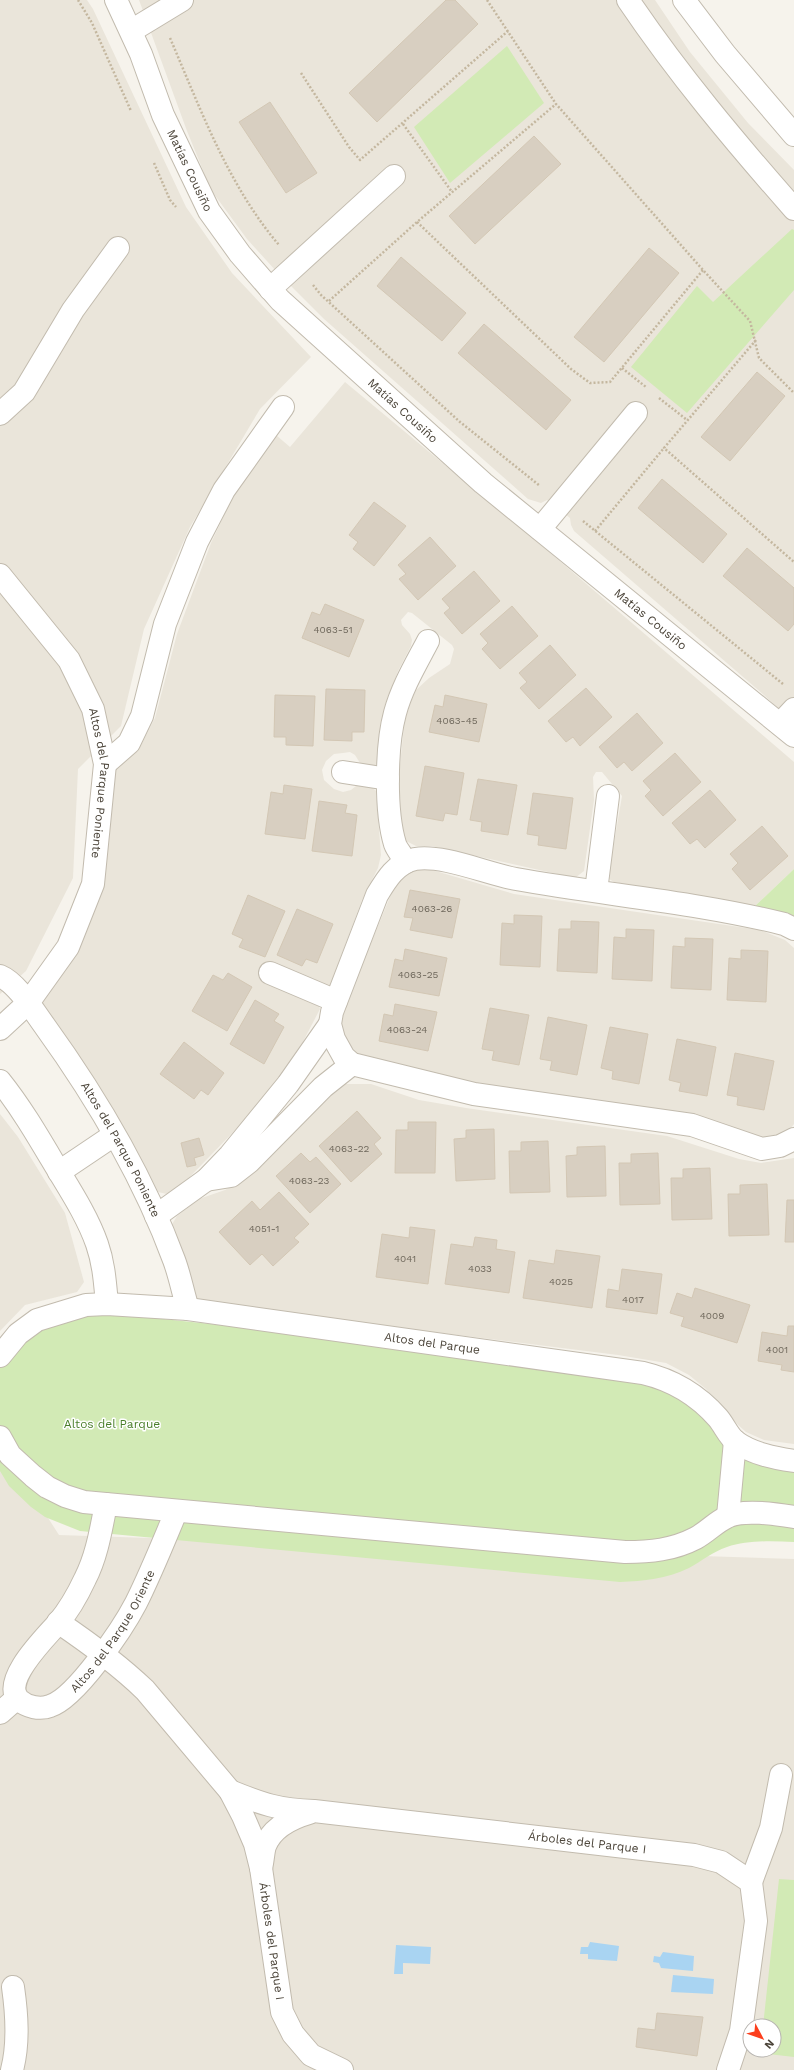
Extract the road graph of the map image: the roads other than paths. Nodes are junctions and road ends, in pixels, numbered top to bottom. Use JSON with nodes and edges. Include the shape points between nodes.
{"nodes":[{"id":1,"x":116,"y":0,"type":"edge"},
{"id":2,"x":182,"y":0,"type":"edge"},
{"id":3,"x":628,"y":0,"type":"edge"},
{"id":4,"x":684,"y":0,"type":"edge"},
{"id":5,"x":131,"y":31,"type":"junction"},
{"id":6,"x":794,"y":135,"type":"edge"},
{"id":7,"x":394,"y":176,"type":"dead end"},
{"id":8,"x":794,"y":209,"type":"edge"},
{"id":9,"x":118,"y":248,"type":"dead end"},
{"id":10,"x":270,"y":289,"type":"junction"},
{"id":11,"x":283,"y":407,"type":"dead end"},
{"id":12,"x":636,"y":413,"type":"dead end"},
{"id":13,"x":0,"y":414,"type":"edge"},
{"id":14,"x":540,"y":529,"type":"junction"},
{"id":15,"x":0,"y":575,"type":"edge"},
{"id":16,"x":428,"y":641,"type":"dead end"},
{"id":17,"x":789,"y":715,"type":"edge"},
{"id":18,"x":105,"y":764,"type":"junction"},
{"id":19,"x":342,"y":772,"type":"dead end"},
{"id":20,"x":388,"y":779,"type":"junction"},
{"id":21,"x":608,"y":796,"type":"dead end"},
{"id":22,"x":406,"y":862,"type":"junction"},
{"id":23,"x":596,"y":891,"type":"junction"},
{"id":24,"x":794,"y":929,"type":"edge"},
{"id":25,"x":270,"y":973,"type":"dead end"},
{"id":26,"x":0,"y":976,"type":"edge"},
{"id":27,"x":336,"y":1001,"type":"junction"},
{"id":28,"x":28,"y":1003,"type":"junction"},
{"id":29,"x":330,"y":1024,"type":"junction"},
{"id":30,"x":0,"y":1029,"type":"edge"},
{"id":31,"x":352,"y":1064,"type":"junction"},
{"id":32,"x":0,"y":1081,"type":"edge"},
{"id":33,"x":260,"y":1121,"type":"junction"},
{"id":34,"x":276,"y":1135,"type":"junction"},
{"id":35,"x":114,"y":1136,"type":"junction"},
{"id":36,"x":794,"y":1139,"type":"edge"},
{"id":37,"x":59,"y":1172,"type":"junction"},
{"id":38,"x":206,"y":1180,"type":"junction"},
{"id":39,"x":156,"y":1216,"type":"junction"},
{"id":40,"x":107,"y":1304,"type":"junction"},
{"id":41,"x":188,"y":1310,"type":"junction"},
{"id":42,"x":0,"y":1356,"type":"edge"},
{"id":43,"x":0,"y":1437,"type":"edge"},
{"id":44,"x":735,"y":1442,"type":"junction"},
{"id":45,"x":794,"y":1461,"type":"edge"},
{"id":46,"x":106,"y":1504,"type":"junction"},
{"id":47,"x":176,"y":1512,"type":"junction"},
{"id":48,"x":728,"y":1516,"type":"junction"},
{"id":49,"x":794,"y":1517,"type":"edge"},
{"id":50,"x":58,"y":1622,"type":"junction"},
{"id":51,"x":103,"y":1653,"type":"junction"},
{"id":52,"x":17,"y":1698,"type":"junction"},
{"id":53,"x":0,"y":1712,"type":"edge"},
{"id":54,"x":781,"y":1775,"type":"dead end"},
{"id":55,"x":230,"y":1791,"type":"junction"},
{"id":56,"x":314,"y":1812,"type":"junction"},
{"id":57,"x":261,"y":1868,"type":"junction"},
{"id":58,"x":751,"y":1882,"type":"junction"},
{"id":59,"x":13,"y":1987,"type":"dead end"},
{"id":60,"x":12,"y":2070,"type":"edge"},
{"id":61,"x":342,"y":2070,"type":"edge"},
{"id":62,"x":728,"y":2070,"type":"edge"}],
"edges":[{"from":1,"to":5,"type":"street","name":"Matías Cousiño"},
{"from":2,"to":5,"type":"street"},
{"from":3,"to":8,"type":"street","via":[[678,72]]},
{"from":4,"to":6,"type":"street","via":[[725,54]]},
{"from":5,"to":10,"type":"street","name":"Matías Cousiño","via":[[163,115],[209,211],[240,254]]},
{"from":7,"to":10,"type":"street"},
{"from":9,"to":13,"type":"street","via":[[73,310],[24,392]]},
{"from":10,"to":14,"type":"street","name":"Matías Cousiño","via":[[483,483]]},
{"from":11,"to":18,"type":"street","via":[[224,490],[197,542],[165,624],[142,716],[129,743]]},
{"from":12,"to":14,"type":"street"},
{"from":14,"to":17,"type":"street","name":"Matías Cousiño"},
{"from":15,"to":18,"type":"street","name":"Altos del Parque Poniente","via":[[69,660],[93,709]]},
{"from":16,"to":20,"type":"street","via":[[402,691],[394,714]]},
{"from":18,"to":28,"type":"street","name":"Altos del Parque Poniente","via":[[93,884],[68,947]]},
{"from":19,"to":20,"type":"street"},
{"from":20,"to":22,"type":"street","via":[[392,830],[396,846]]},
{"from":21,"to":23,"type":"street"},
{"from":22,"to":23,"type":"street","via":[[421,858],[499,876]]},
{"from":22,"to":27,"type":"street","via":[[386,880],[377,895]]},
{"from":23,"to":24,"type":"street","via":[[703,906],[784,924]]},
{"from":25,"to":27,"type":"street"},
{"from":26,"to":28,"type":"street","via":[[8,979]]},
{"from":27,"to":29,"type":"street"},
{"from":28,"to":30,"type":"street","name":"Altos del Parque Poniente"},
{"from":28,"to":35,"type":"street","name":"Altos del Parque Poniente","via":[[78,1074]]},
{"from":29,"to":31,"type":"street","via":[[338,1047]]},
{"from":29,"to":33,"type":"street"},
{"from":31,"to":34,"type":"street","via":[[323,1087]]},
{"from":31,"to":36,"type":"street","via":[[474,1094],[692,1125],[762,1148],[780,1146]]},
{"from":32,"to":37,"type":"street","via":[[18,1104]]},
{"from":33,"to":34,"type":"street"},
{"from":33,"to":38,"type":"street"},
{"from":34,"to":38,"type":"street","via":[[231,1176]]},
{"from":35,"to":37,"type":"street"},
{"from":35,"to":39,"type":"street","name":"Altos del Parque Poniente","via":[[129,1160]]},
{"from":37,"to":40,"type":"street","via":[[76,1199],[97,1243],[104,1270]]},
{"from":38,"to":39,"type":"street"},
{"from":39,"to":41,"type":"street","name":"Altos del Parque Poniente","via":[[174,1261]]},
{"from":40,"to":41,"type":"street","name":"Altos del Parque"},
{"from":40,"to":42,"type":"street","name":"Altos del Parque","via":[[86,1305],[37,1320],[18,1334]]},
{"from":41,"to":44,"type":"street","name":"Altos del Parque","via":[[661,1377],[694,1394],[719,1419]]},
{"from":43,"to":46,"type":"street","via":[[10,1455],[47,1487],[84,1502]]},
{"from":44,"to":45,"type":"street","via":[[757,1452]]},
{"from":44,"to":48,"type":"street"},
{"from":46,"to":47,"type":"street"},
{"from":46,"to":50,"type":"street","via":[[95,1554],[86,1579]]},
{"from":47,"to":48,"type":"street","via":[[625,1552],[655,1552],[678,1545],[696,1538]]},
{"from":47,"to":51,"type":"street","name":"Altos del Parque Oriente","via":[[135,1604]]},
{"from":48,"to":49,"type":"street","via":[[770,1513]]},
{"from":50,"to":51,"type":"street","name":"Árboles del Parque I"},
{"from":50,"to":52,"type":"street","via":[[21,1665],[14,1690]]},
{"from":51,"to":52,"type":"street","name":"Altos del Parque Oriente","via":[[69,1694],[59,1702],[49,1707],[38,1707],[24,1704]]},
{"from":51,"to":55,"type":"street","name":"Árboles del Parque I","via":[[145,1690]]},
{"from":52,"to":53,"type":"street"},
{"from":54,"to":58,"type":"street","via":[[771,1828]]},
{"from":55,"to":56,"type":"street","name":"Árboles del Parque I","via":[[264,1805]]},
{"from":55,"to":57,"type":"street","name":"Árboles del Parque I","via":[[255,1844]]},
{"from":56,"to":57,"type":"street","via":[[296,1817],[274,1832],[265,1846]]},
{"from":56,"to":58,"type":"street","name":"Árboles del Parque I","via":[[694,1856],[721,1862]]},
{"from":57,"to":61,"type":"street","name":"Árboles del Parque I","via":[[282,2012],[293,2034],[311,2055]]},
{"from":58,"to":62,"type":"street","via":[[756,1922],[740,2031]]},
{"from":59,"to":60,"type":"street","via":[[17,2037]]}]}
